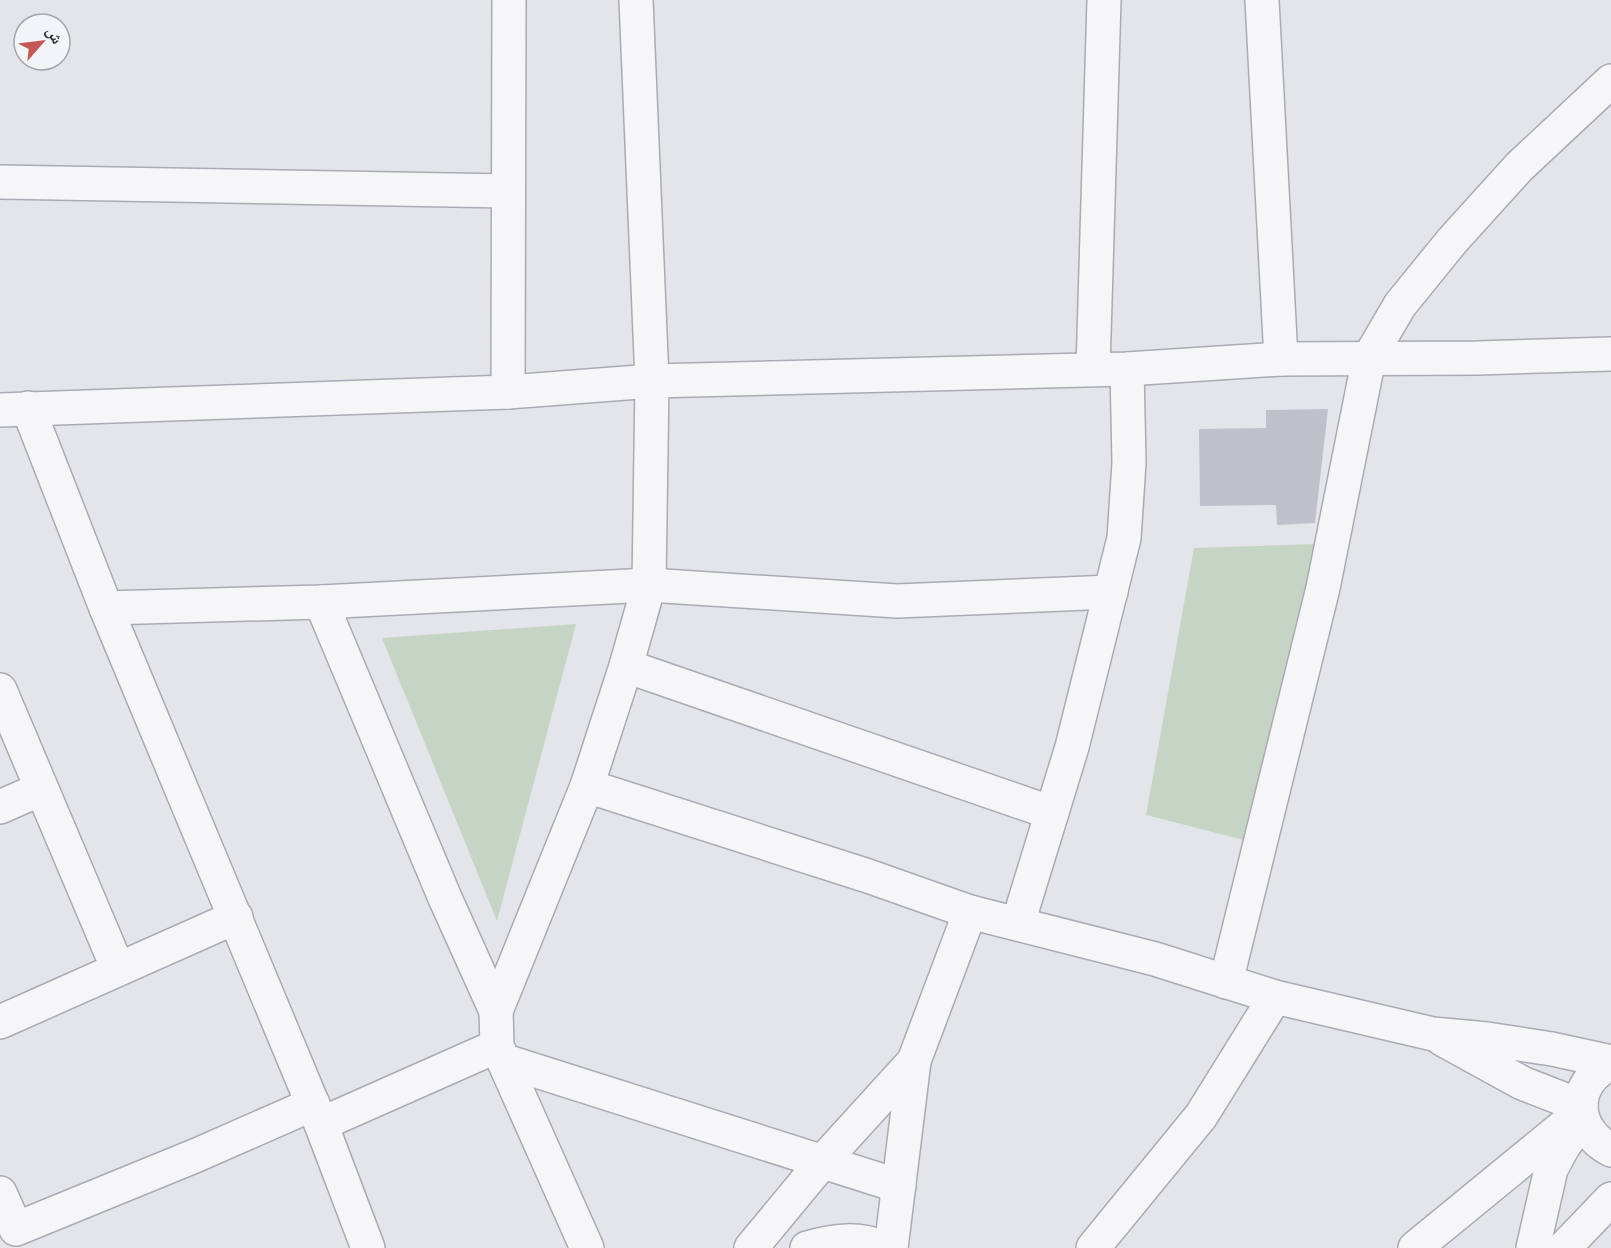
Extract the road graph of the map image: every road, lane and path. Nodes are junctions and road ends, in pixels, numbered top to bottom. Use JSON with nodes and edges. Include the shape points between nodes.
{"nodes":[{"id":1,"x":510,"y":0,"type":"edge"},
{"id":2,"x":636,"y":0,"type":"edge"},
{"id":3,"x":1104,"y":0,"type":"edge"},
{"id":4,"x":1262,"y":0,"type":"edge"},
{"id":5,"x":1611,"y":81,"type":"edge"},
{"id":6,"x":0,"y":182,"type":"edge"},
{"id":7,"x":507,"y":191,"type":"junction"},
{"id":8,"x":1611,"y":354,"type":"edge"},
{"id":9,"x":1369,"y":358,"type":"junction"},
{"id":10,"x":1281,"y":359,"type":"junction"},
{"id":11,"x":1093,"y":369,"type":"junction"},
{"id":12,"x":1127,"y":369,"type":"junction"},
{"id":13,"x":652,"y":381,"type":"junction"},
{"id":14,"x":507,"y":392,"type":"junction"},
{"id":15,"x":14,"y":409,"type":"edge"},
{"id":16,"x":650,"y":585,"type":"junction"},
{"id":17,"x":1111,"y":592,"type":"junction"},
{"id":18,"x":321,"y":602,"type":"junction"},
{"id":19,"x":106,"y":608,"type":"junction"},
{"id":20,"x":626,"y":666,"type":"junction"},
{"id":21,"x":0,"y":690,"type":"edge"},
{"id":22,"x":586,"y":786,"type":"junction"},
{"id":23,"x":41,"y":789,"type":"junction"},
{"id":24,"x":0,"y":807,"type":"edge"},
{"id":25,"x":1052,"y":813,"type":"junction"},
{"id":26,"x":970,"y":912,"type":"junction"},
{"id":27,"x":236,"y":917,"type":"junction"},
{"id":28,"x":1018,"y":924,"type":"junction"},
{"id":29,"x":118,"y":969,"type":"junction"},
{"id":30,"x":1226,"y":982,"type":"junction"},
{"id":31,"x":1275,"y":997,"type":"junction"},
{"id":32,"x":496,"y":1011,"type":"junction"},
{"id":33,"x":0,"y":1022,"type":"edge"},
{"id":34,"x":1433,"y":1034,"type":"junction"},
{"id":35,"x":501,"y":1054,"type":"junction"},
{"id":36,"x":914,"y":1061,"type":"junction"},
{"id":37,"x":1611,"y":1062,"type":"edge"},
{"id":38,"x":1582,"y":1113,"type":"junction"},
{"id":39,"x":317,"y":1114,"type":"junction"},
{"id":40,"x":1611,"y":1150,"type":"edge"},
{"id":41,"x":824,"y":1161,"type":"junction"},
{"id":42,"x":899,"y":1186,"type":"junction"},
{"id":43,"x":0,"y":1193,"type":"edge"},
{"id":44,"x":1611,"y":1199,"type":"edge"},
{"id":45,"x":19,"y":1239,"type":"edge"},
{"id":46,"x":368,"y":1248,"type":"edge"},
{"id":47,"x":587,"y":1248,"type":"edge"},
{"id":48,"x":751,"y":1248,"type":"edge"},
{"id":49,"x":807,"y":1248,"type":"edge"},
{"id":50,"x":884,"y":1248,"type":"edge"},
{"id":51,"x":891,"y":1248,"type":"edge"},
{"id":52,"x":1093,"y":1248,"type":"edge"},
{"id":53,"x":1415,"y":1248,"type":"edge"},
{"id":54,"x":1533,"y":1248,"type":"edge"},
{"id":55,"x":1564,"y":1248,"type":"edge"}],
"edges":[{"from":1,"to":7,"type":"street"},
{"from":2,"to":13,"type":"street"},
{"from":3,"to":11,"type":"street"},
{"from":4,"to":10,"type":"street"},
{"from":5,"to":9,"type":"street","via":[[1519,167],[1452,241],[1400,305]]},
{"from":6,"to":7,"type":"street"},
{"from":7,"to":14,"type":"street"},
{"from":8,"to":9,"type":"street"},
{"from":9,"to":10,"type":"street"},
{"from":9,"to":30,"type":"street","via":[[1323,588]]},
{"from":10,"to":12,"type":"street"},
{"from":11,"to":12,"type":"street"},
{"from":11,"to":13,"type":"street"},
{"from":12,"to":17,"type":"street","via":[[1129,463],[1124,538]]},
{"from":13,"to":14,"type":"street"},
{"from":13,"to":16,"type":"street"},
{"from":14,"to":15,"type":"street"},
{"from":15,"to":19,"type":"street"},
{"from":16,"to":17,"type":"street","via":[[897,601]]},
{"from":16,"to":18,"type":"street"},
{"from":16,"to":20,"type":"street"},
{"from":17,"to":25,"type":"street"},
{"from":18,"to":19,"type":"street"},
{"from":18,"to":32,"type":"street","via":[[416,832]]},
{"from":19,"to":27,"type":"street"},
{"from":20,"to":22,"type":"street"},
{"from":20,"to":25,"type":"street"},
{"from":21,"to":23,"type":"street"},
{"from":22,"to":26,"type":"street"},
{"from":22,"to":32,"type":"street"},
{"from":23,"to":24,"type":"street"},
{"from":23,"to":29,"type":"street"},
{"from":25,"to":28,"type":"street"},
{"from":26,"to":28,"type":"street"},
{"from":26,"to":36,"type":"street"},
{"from":27,"to":29,"type":"street"},
{"from":27,"to":39,"type":"street"},
{"from":28,"to":30,"type":"street","via":[[1155,959]]},
{"from":29,"to":33,"type":"street"},
{"from":30,"to":31,"type":"street"},
{"from":31,"to":34,"type":"street"},
{"from":31,"to":52,"type":"street","via":[[1201,1116]]},
{"from":32,"to":35,"type":"street"},
{"from":34,"to":37,"type":"street","via":[[1552,1048]]},
{"from":34,"to":38,"type":"street"},
{"from":35,"to":39,"type":"street"},
{"from":35,"to":41,"type":"street"},
{"from":35,"to":47,"type":"street"},
{"from":36,"to":41,"type":"street"},
{"from":36,"to":42,"type":"street"},
{"from":37,"to":38,"type":"street","via":[[1600,1068],[1583,1091]]},
{"from":38,"to":40,"type":"street","via":[[1589,1133]]},
{"from":38,"to":53,"type":"street"},
{"from":38,"to":54,"type":"street","via":[[1551,1169]]},
{"from":39,"to":45,"type":"street","via":[[197,1155]]},
{"from":39,"to":46,"type":"street"},
{"from":41,"to":42,"type":"street"},
{"from":41,"to":48,"type":"street"},
{"from":42,"to":51,"type":"street"},
{"from":43,"to":45,"type":"street"},
{"from":44,"to":55,"type":"street"},
{"from":49,"to":50,"type":"street","via":[[848,1239]]}]}
